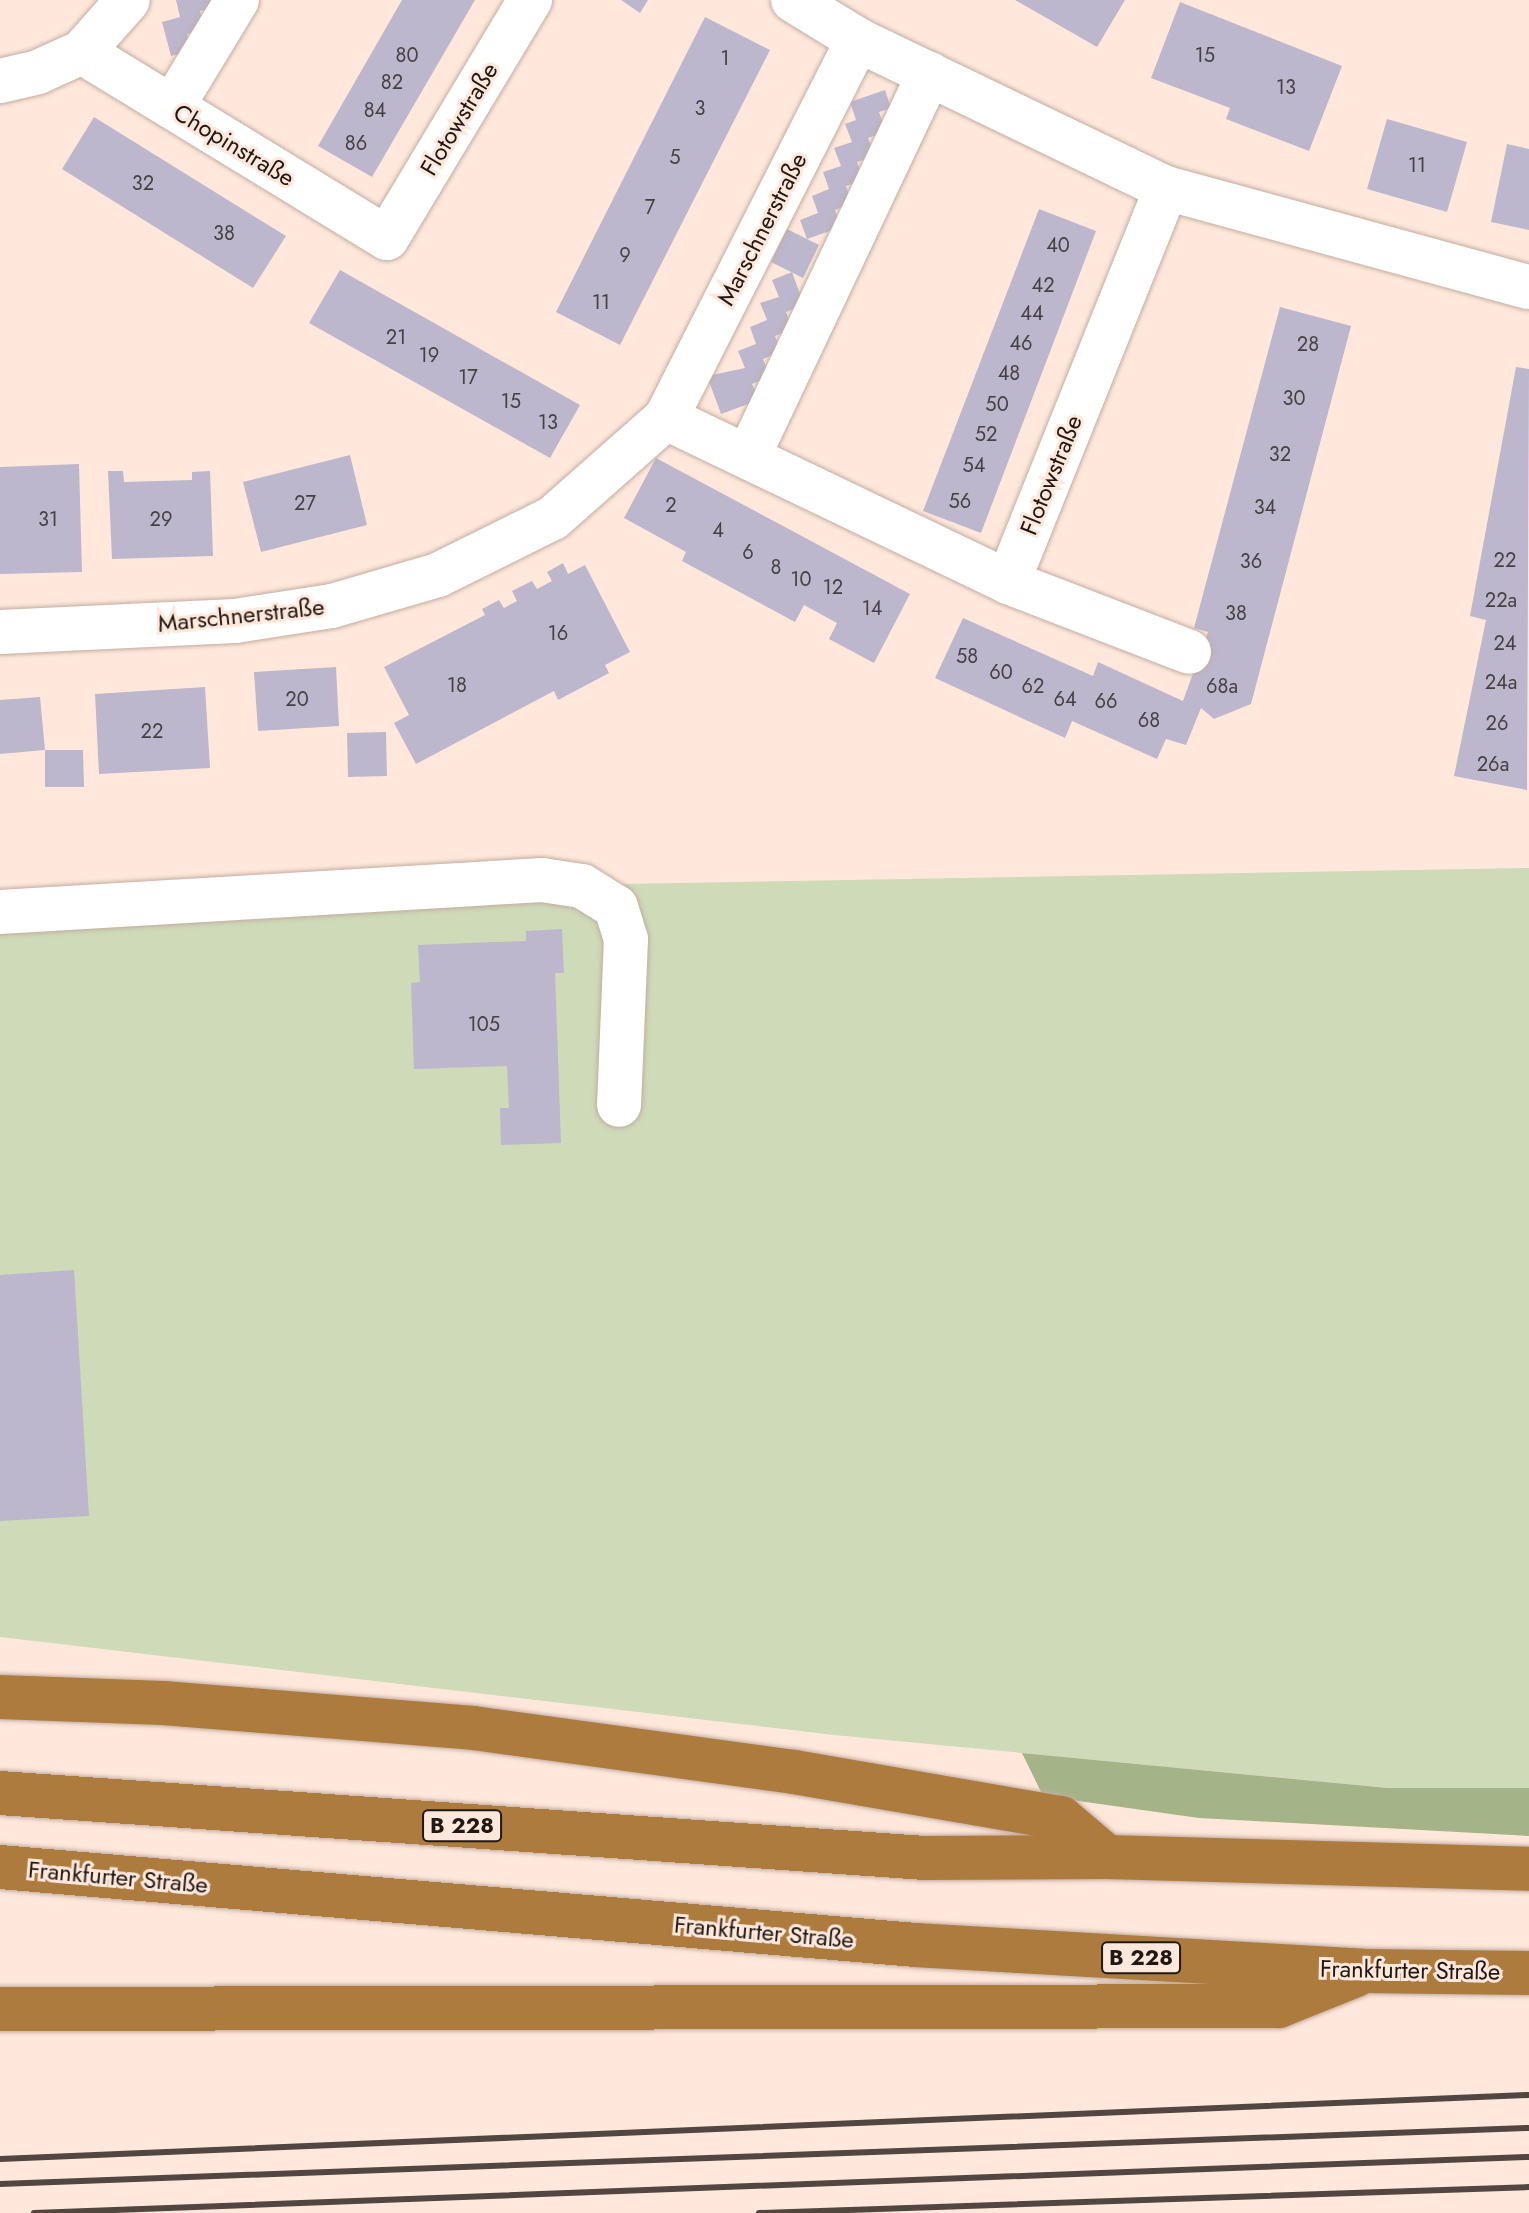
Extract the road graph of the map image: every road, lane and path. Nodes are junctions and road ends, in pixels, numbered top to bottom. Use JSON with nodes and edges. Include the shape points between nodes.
{"nodes":[{"id":1,"x":128,"y":0,"type":"edge"},
{"id":2,"x":237,"y":0,"type":"edge"},
{"id":3,"x":530,"y":0,"type":"edge"},
{"id":4,"x":793,"y":0,"type":"edge"},
{"id":5,"x":858,"y":40,"type":"junction"},
{"id":6,"x":82,"y":52,"type":"junction"},
{"id":7,"x":929,"y":74,"type":"junction"},
{"id":8,"x":0,"y":81,"type":"edge"},
{"id":9,"x":172,"y":107,"type":"junction"},
{"id":10,"x":1166,"y":188,"type":"junction"},
{"id":11,"x":387,"y":238,"type":"joint"},
{"id":12,"x":1529,"y":287,"type":"edge"},
{"id":13,"x":666,"y":418,"type":"junction"},
{"id":14,"x":748,"y":457,"type":"junction"},
{"id":15,"x":1008,"y":582,"type":"junction"},
{"id":16,"x":0,"y":632,"type":"edge"},
{"id":17,"x":1189,"y":652,"type":"dead end"},
{"id":18,"x":0,"y":912,"type":"edge"},
{"id":19,"x":619,"y":1105,"type":"dead end"},
{"id":20,"x":0,"y":1697,"type":"edge"},
{"id":21,"x":0,"y":1793,"type":"edge"},
{"id":22,"x":1107,"y":1857,"type":"junction"},
{"id":23,"x":0,"y":1867,"type":"edge"},
{"id":24,"x":1529,"y":1869,"type":"edge"},
{"id":25,"x":1367,"y":1971,"type":"junction"},
{"id":26,"x":1529,"y":1973,"type":"edge"},
{"id":27,"x":0,"y":2009,"type":"edge"}],
"edges":[{"from":1,"to":6,"type":"street"},
{"from":2,"to":9,"type":"street"},
{"from":3,"to":11,"type":"street","name":"Flotowstraße"},
{"from":4,"to":5,"type":"street"},
{"from":5,"to":7,"type":"street"},
{"from":5,"to":13,"type":"street","name":"Marschnerstraße"},
{"from":6,"to":8,"type":"street","via":[[38,72]]},
{"from":6,"to":9,"type":"street","name":"Chopinstraße"},
{"from":7,"to":10,"type":"street"},
{"from":7,"to":14,"type":"street"},
{"from":9,"to":11,"type":"street","name":"Chopinstraße"},
{"from":10,"to":12,"type":"street"},
{"from":10,"to":15,"type":"street","name":"Flotowstraße"},
{"from":13,"to":14,"type":"street"},
{"from":13,"to":16,"type":"street","name":"Marschnerstraße","via":[[553,518],[438,575],[332,606],[235,621]]},
{"from":14,"to":15,"type":"street"},
{"from":15,"to":17,"type":"street"},
{"from":18,"to":19,"type":"street","via":[[542,880],[582,886],[616,907],[626,939]]},
{"from":20,"to":22,"type":"highway","via":[[163,1703],[473,1728],[794,1772],[1061,1818]]},
{"from":21,"to":22,"type":"highway","number":"B 228","via":[[924,1858]]},
{"from":22,"to":24,"type":"highway","number":"B 228"},
{"from":23,"to":25,"type":"highway","name":"Frankfurter Straße","number":"B 228","via":[[915,1945]]},
{"from":25,"to":26,"type":"highway","name":"Frankfurter Straße","number":"B 228"},
{"from":25,"to":27,"type":"highway","via":[[1279,2006]]}]}
